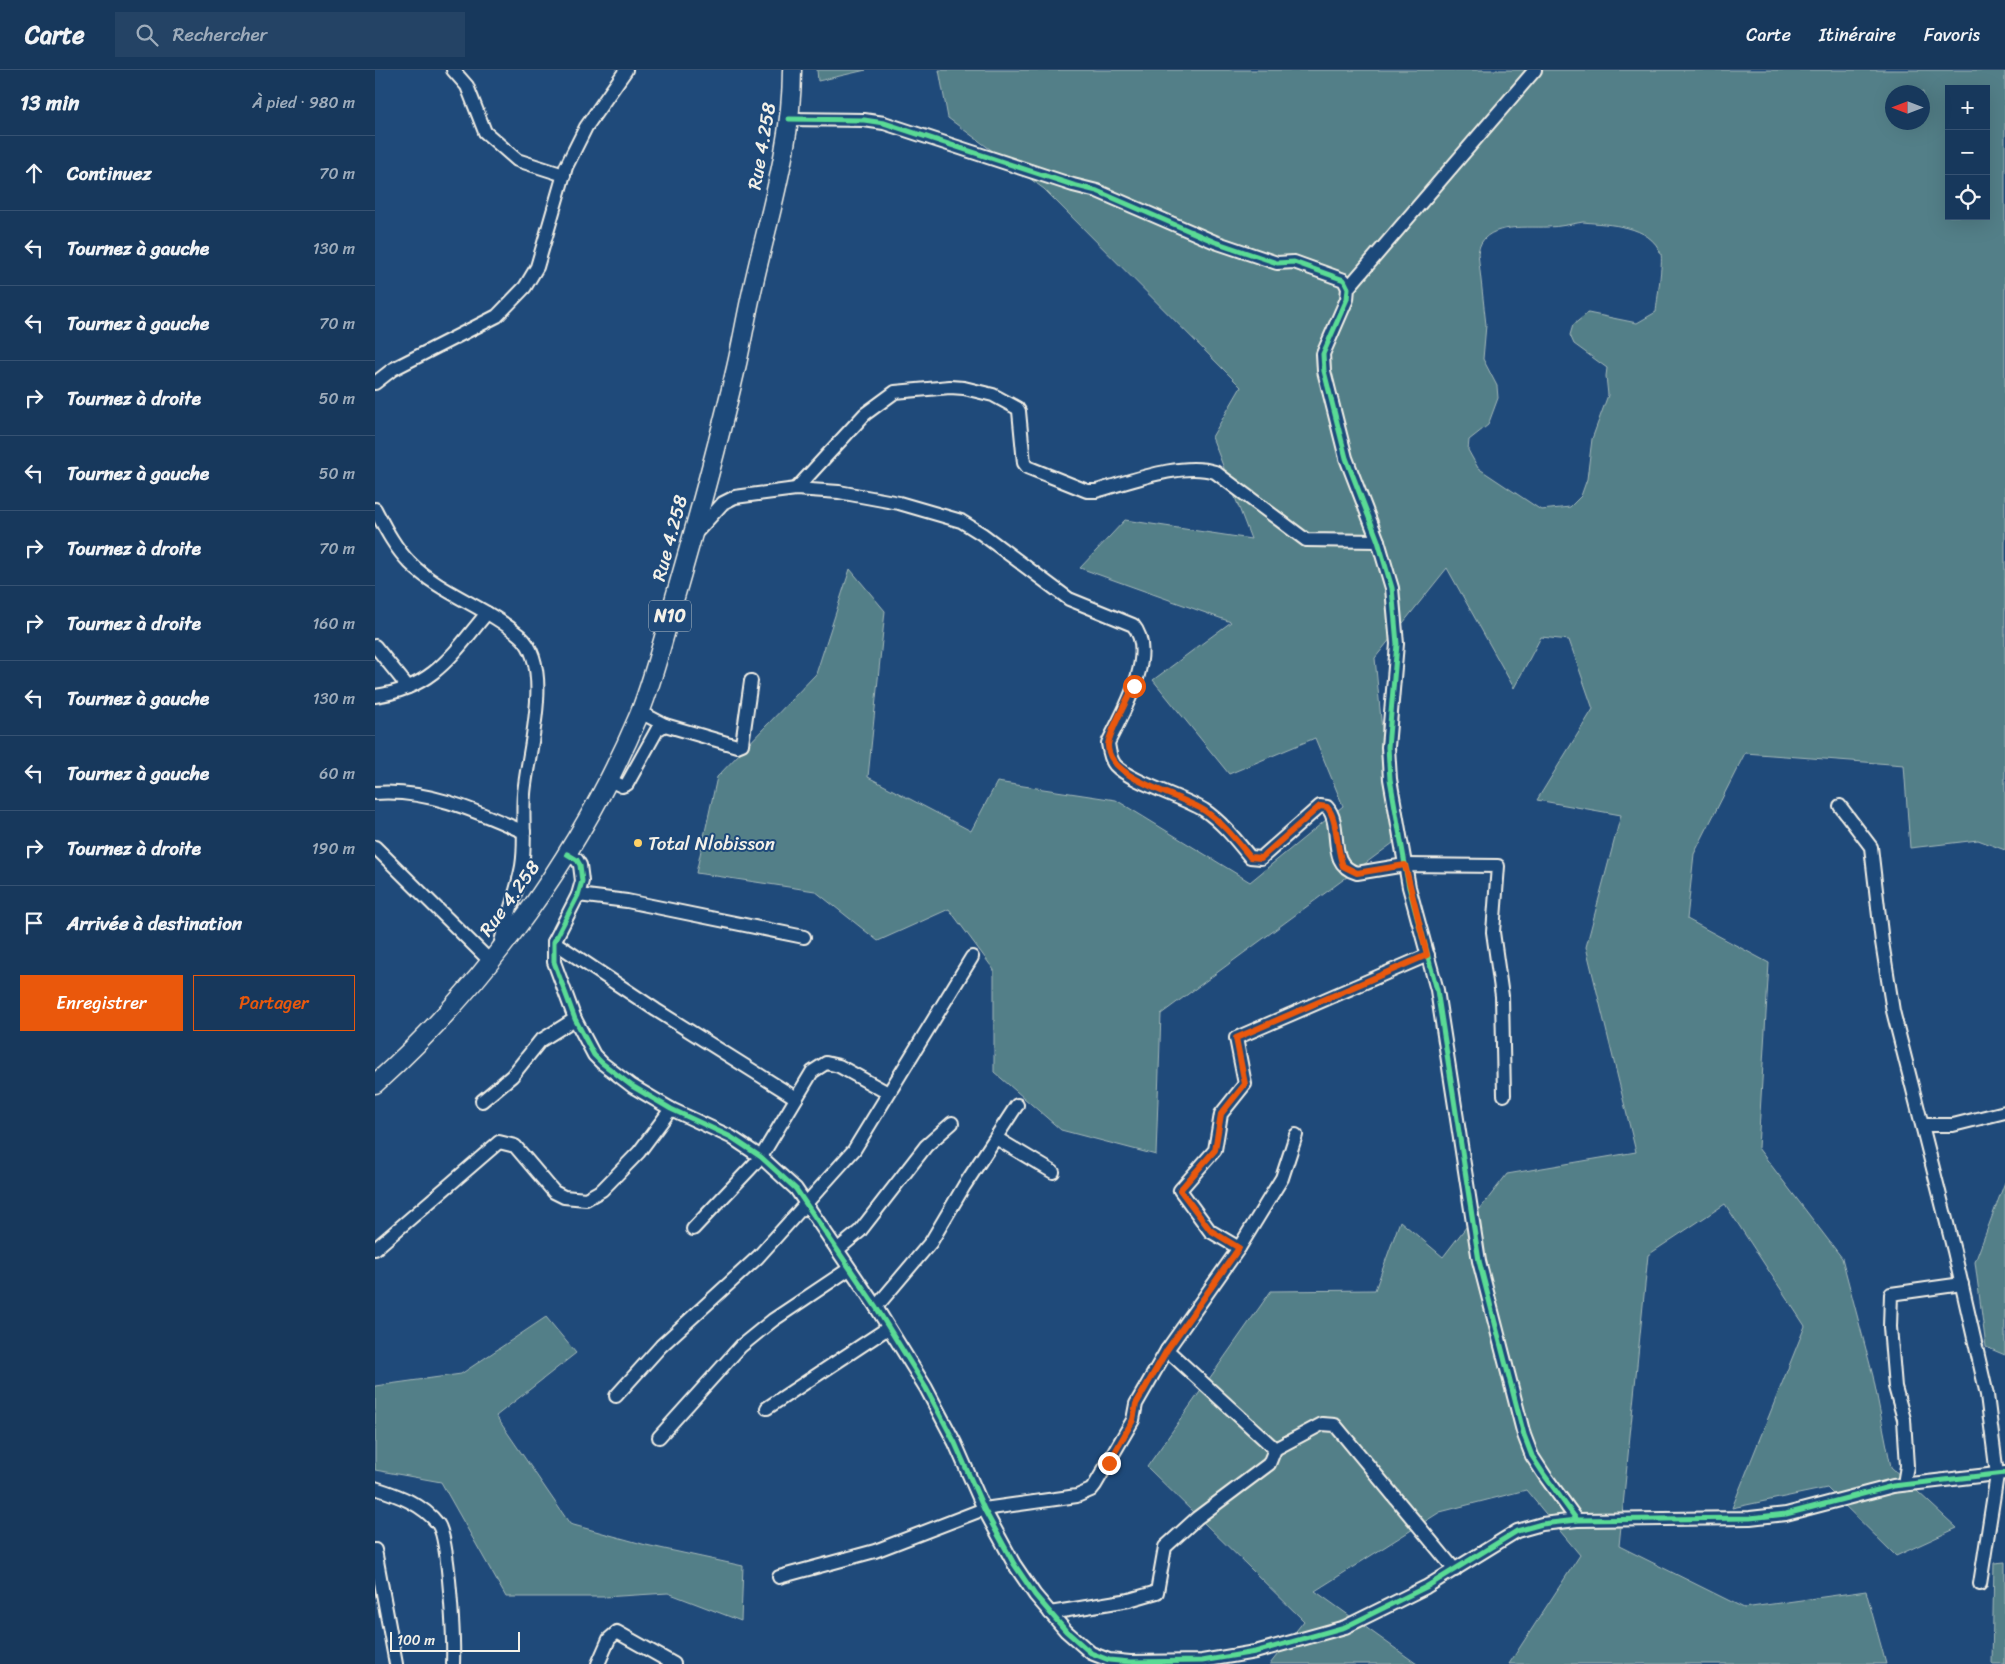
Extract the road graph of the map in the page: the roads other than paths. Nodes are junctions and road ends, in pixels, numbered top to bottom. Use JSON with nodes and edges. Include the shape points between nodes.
{"nodes":[{"id":1,"x":453,"y":70,"type":"edge"},
{"id":2,"x":626,"y":70,"type":"edge"},
{"id":3,"x":792,"y":70,"type":"edge"},
{"id":4,"x":1535,"y":70,"type":"edge"},
{"id":5,"x":789,"y":119,"type":"junction"},
{"id":6,"x":564,"y":175,"type":"junction"},
{"id":7,"x":1347,"y":288,"type":"junction"},
{"id":8,"x":375,"y":383,"type":"edge"},
{"id":9,"x":796,"y":488,"type":"junction"},
{"id":10,"x":375,"y":509,"type":"edge"},
{"id":11,"x":693,"y":536,"type":"junction"},
{"id":12,"x":1378,"y":542,"type":"junction"},
{"id":13,"x":487,"y":613,"type":"junction"},
{"id":14,"x":375,"y":646,"type":"edge"},
{"id":15,"x":751,"y":681,"type":"dead end"},
{"id":16,"x":408,"y":687,"type":"junction"},
{"id":17,"x":375,"y":696,"type":"edge"},
{"id":18,"x":640,"y":712,"type":"junction"},
{"id":19,"x":665,"y":725,"type":"junction"},
{"id":20,"x":609,"y":780,"type":"junction"},
{"id":21,"x":375,"y":793,"type":"edge"},
{"id":22,"x":1840,"y":806,"type":"dead end"},
{"id":23,"x":524,"y":832,"type":"junction"},
{"id":24,"x":375,"y":848,"type":"edge"},
{"id":25,"x":567,"y":854,"type":"junction"},
{"id":26,"x":1405,"y":865,"type":"junction"},
{"id":27,"x":578,"y":895,"type":"junction"},
{"id":28,"x":804,"y":937,"type":"dead end"},
{"id":29,"x":554,"y":942,"type":"junction"},
{"id":30,"x":495,"y":954,"type":"junction"},
{"id":31,"x":1427,"y":955,"type":"junction"},
{"id":32,"x":972,"y":957,"type":"dead end"},
{"id":33,"x":575,"y":1019,"type":"junction"},
{"id":34,"x":375,"y":1084,"type":"edge"},
{"id":35,"x":888,"y":1093,"type":"junction"},
{"id":36,"x":1503,"y":1095,"type":"dead end"},
{"id":37,"x":796,"y":1098,"type":"junction"},
{"id":38,"x":482,"y":1101,"type":"dead end"},
{"id":39,"x":1017,"y":1105,"type":"dead end"},
{"id":40,"x":671,"y":1109,"type":"junction"},
{"id":41,"x":2005,"y":1112,"type":"edge"},
{"id":42,"x":952,"y":1124,"type":"dead end"},
{"id":43,"x":1924,"y":1125,"type":"junction"},
{"id":44,"x":1296,"y":1136,"type":"dead end"},
{"id":45,"x":996,"y":1138,"type":"junction"},
{"id":46,"x":761,"y":1157,"type":"junction"},
{"id":47,"x":1053,"y":1172,"type":"dead end"},
{"id":48,"x":807,"y":1204,"type":"junction"},
{"id":49,"x":693,"y":1229,"type":"dead end"},
{"id":50,"x":1239,"y":1248,"type":"junction"},
{"id":51,"x":375,"y":1249,"type":"edge"},
{"id":52,"x":837,"y":1250,"type":"junction"},
{"id":53,"x":849,"y":1268,"type":"junction"},
{"id":54,"x":1962,"y":1284,"type":"junction"},
{"id":55,"x":876,"y":1307,"type":"junction"},
{"id":56,"x":888,"y":1328,"type":"junction"},
{"id":57,"x":1167,"y":1350,"type":"junction"},
{"id":58,"x":616,"y":1396,"type":"dead end"},
{"id":59,"x":767,"y":1408,"type":"dead end"},
{"id":60,"x":659,"y":1436,"type":"dead end"},
{"id":61,"x":1275,"y":1449,"type":"junction"},
{"id":62,"x":2001,"y":1474,"type":"edge"},
{"id":63,"x":1904,"y":1484,"type":"junction"},
{"id":64,"x":375,"y":1488,"type":"edge"},
{"id":65,"x":984,"y":1509,"type":"junction"},
{"id":66,"x":1577,"y":1520,"type":"junction"},
{"id":67,"x":375,"y":1550,"type":"edge"},
{"id":68,"x":1455,"y":1570,"type":"junction"},
{"id":69,"x":779,"y":1577,"type":"dead end"},
{"id":70,"x":1980,"y":1584,"type":"dead end"},
{"id":71,"x":1050,"y":1613,"type":"junction"},
{"id":72,"x":1203,"y":1662,"type":"edge"},
{"id":73,"x":396,"y":1664,"type":"edge"},
{"id":74,"x":453,"y":1664,"type":"edge"},
{"id":75,"x":598,"y":1664,"type":"edge"},
{"id":76,"x":674,"y":1664,"type":"edge"}],
"edges":[{"from":1,"to":6,"type":"street","via":[[467,86],[485,132],[517,160]]},
{"from":2,"to":6,"type":"street","via":[[586,127]]},
{"from":3,"to":5,"type":"highway","name":"Rue 4.258","number":"N10"},
{"from":4,"to":7,"type":"street"},
{"from":5,"to":7,"type":"street","via":[[884,123],[1097,191],[1215,242],[1277,263],[1293,262],[1330,274],[1344,280]]},
{"from":5,"to":11,"type":"highway","name":"Rue 4.258","number":"N10","via":[[783,161],[737,367]]},
{"from":6,"to":8,"type":"street","via":[[537,267],[508,306],[497,316],[393,369]]},
{"from":7,"to":12,"type":"street","via":[[1347,299],[1323,354],[1324,371],[1346,458]]},
{"from":9,"to":11,"type":"street","via":[[735,497],[723,503]]},
{"from":9,"to":12,"type":"street","via":[[865,414],[895,392],[950,387],[993,395],[1017,408],[1023,459],[1027,467],[1087,491],[1183,470],[1206,469],[1215,472],[1306,540]]},
{"from":9,"to":26,"type":"street","via":[[899,503],[961,521],[1069,599],[1133,626],[1140,633],[1143,655],[1134,686],[1108,743],[1109,754],[1115,765],[1136,778],[1204,810],[1228,830],[1250,857],[1261,858],[1320,806],[1327,807],[1333,817],[1338,853],[1343,866],[1349,871],[1357,873]]},
{"from":10,"to":13,"type":"street","via":[[393,542],[411,564]]},
{"from":11,"to":18,"type":"highway","name":"Rue 4.258","number":"N10"},
{"from":12,"to":26,"type":"street","via":[[1394,602],[1397,668],[1388,747],[1390,779]]},
{"from":13,"to":16,"type":"street","via":[[443,666]]},
{"from":13,"to":23,"type":"street","via":[[520,636],[531,651],[535,664],[537,696],[525,782]]},
{"from":14,"to":16,"type":"street"},
{"from":15,"to":19,"type":"street","via":[[741,744],[737,746]]},
{"from":16,"to":17,"type":"street"},
{"from":18,"to":19,"type":"street"},
{"from":18,"to":20,"type":"highway","name":"Rue 4.258","number":"N10"},
{"from":19,"to":20,"type":"street","via":[[657,730],[627,784],[622,786]]},
{"from":20,"to":25,"type":"highway","name":"Rue 4.258","number":"N10"},
{"from":21,"to":23,"type":"street","via":[[423,795],[448,801]]},
{"from":22,"to":43,"type":"street","via":[[1871,847],[1893,1011]]},
{"from":23,"to":30,"type":"street","via":[[522,866]]},
{"from":24,"to":30,"type":"street"},
{"from":25,"to":27,"type":"street","via":[[577,860],[583,872]]},
{"from":25,"to":30,"type":"highway","name":"Rue 4.258","number":"N10"},
{"from":26,"to":31,"type":"street"},
{"from":26,"to":36,"type":"street","via":[[1498,866],[1493,932],[1502,996]]},
{"from":27,"to":28,"type":"street","via":[[627,901]]},
{"from":27,"to":29,"type":"street"},
{"from":29,"to":33,"type":"street","via":[[556,972]]},
{"from":29,"to":37,"type":"street"},
{"from":30,"to":34,"type":"highway","name":"Rue 4.258","number":"N10","via":[[427,1034]]},
{"from":31,"to":50,"type":"street","via":[[1236,1038],[1245,1084],[1221,1114],[1215,1150],[1180,1190],[1210,1230]]},
{"from":31,"to":66,"type":"street","via":[[1438,999],[1479,1261],[1496,1333],[1532,1456]]},
{"from":32,"to":35,"type":"street"},
{"from":33,"to":38,"type":"street","via":[[540,1041],[512,1076]]},
{"from":33,"to":40,"type":"street","via":[[602,1063]]},
{"from":35,"to":37,"type":"street","via":[[839,1066],[826,1063],[812,1072]]},
{"from":35,"to":48,"type":"street","via":[[854,1150]]},
{"from":37,"to":46,"type":"street"},
{"from":39,"to":45,"type":"street"},
{"from":40,"to":46,"type":"street","via":[[717,1129]]},
{"from":40,"to":51,"type":"street","via":[[639,1152],[592,1197],[578,1199],[554,1192],[515,1146],[499,1142]]},
{"from":41,"to":43,"type":"street","via":[[1953,1125]]},
{"from":42,"to":52,"type":"street","via":[[926,1146],[861,1231]]},
{"from":43,"to":54,"type":"street"},
{"from":44,"to":50,"type":"street","via":[[1282,1178]]},
{"from":45,"to":47,"type":"street"},
{"from":45,"to":55,"type":"street","via":[[931,1242]]},
{"from":46,"to":48,"type":"street","via":[[796,1189]]},
{"from":46,"to":49,"type":"street"},
{"from":48,"to":52,"type":"street"},
{"from":48,"to":58,"type":"street","via":[[758,1257],[661,1346]]},
{"from":50,"to":57,"type":"street"},
{"from":52,"to":53,"type":"street"},
{"from":53,"to":55,"type":"street"},
{"from":53,"to":60,"type":"street","via":[[741,1346]]},
{"from":54,"to":62,"type":"street"},
{"from":54,"to":63,"type":"street","via":[[1891,1294],[1895,1387],[1904,1419],[1907,1466]]},
{"from":55,"to":56,"type":"street"},
{"from":56,"to":59,"type":"street"},
{"from":56,"to":65,"type":"street","via":[[939,1412]]},
{"from":57,"to":61,"type":"street"},
{"from":57,"to":65,"type":"street","via":[[1136,1404],[1133,1420],[1091,1490],[1077,1496]]},
{"from":61,"to":68,"type":"street","via":[[1322,1424],[1335,1425]]},
{"from":61,"to":71,"type":"street","via":[[1269,1464],[1197,1518],[1165,1547],[1157,1592]]},
{"from":62,"to":63,"type":"street"},
{"from":62,"to":70,"type":"street"},
{"from":63,"to":66,"type":"street","via":[[1786,1514],[1751,1518]]},
{"from":64,"to":74,"type":"street","via":[[402,1497],[424,1511],[441,1529],[453,1628]]},
{"from":65,"to":69,"type":"street","via":[[875,1551]]},
{"from":65,"to":71,"type":"street","via":[[1013,1564]]},
{"from":66,"to":68,"type":"street","via":[[1517,1531]]},
{"from":67,"to":73,"type":"street"},
{"from":68,"to":72,"type":"street","via":[[1345,1627],[1255,1652]]},
{"from":71,"to":72,"type":"street","via":[[1091,1653],[1109,1660]]},
{"from":75,"to":76,"type":"street","via":[[609,1639],[617,1632]]}]}
